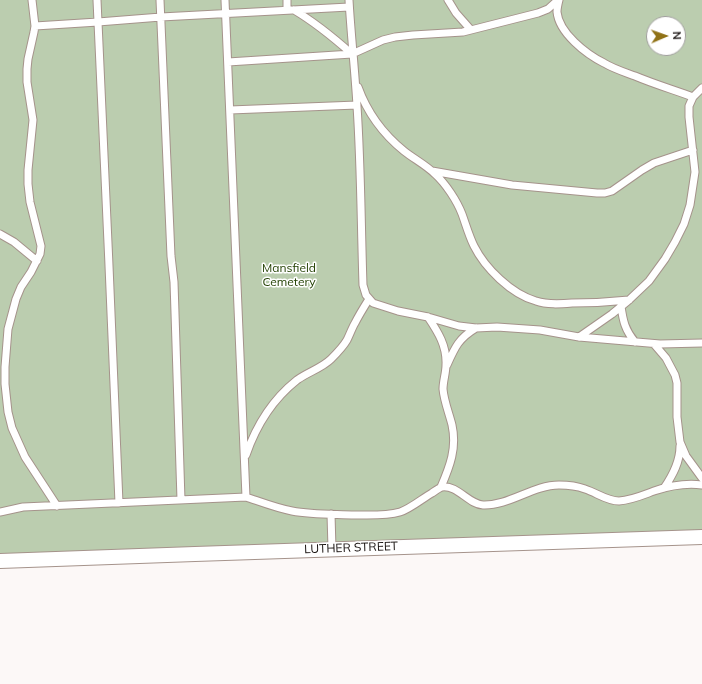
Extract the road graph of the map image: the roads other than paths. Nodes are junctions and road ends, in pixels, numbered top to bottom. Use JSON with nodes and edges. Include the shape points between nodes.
{"nodes":[{"id":1,"x":32,"y":0,"type":"edge"},
{"id":2,"x":97,"y":0,"type":"edge"},
{"id":3,"x":160,"y":0,"type":"edge"},
{"id":4,"x":225,"y":0,"type":"edge"},
{"id":5,"x":287,"y":0,"type":"edge"},
{"id":6,"x":448,"y":0,"type":"edge"},
{"id":7,"x":559,"y":0,"type":"edge"},
{"id":8,"x":349,"y":4,"type":"edge"},
{"id":9,"x":291,"y":10,"type":"junction"},
{"id":10,"x":226,"y":14,"type":"junction"},
{"id":11,"x":161,"y":18,"type":"junction"},
{"id":12,"x":98,"y":22,"type":"junction"},
{"id":13,"x":35,"y":26,"type":"junction"},
{"id":14,"x":471,"y":30,"type":"junction"},
{"id":15,"x":352,"y":54,"type":"junction"},
{"id":16,"x":228,"y":62,"type":"junction"},
{"id":17,"x":355,"y":77,"type":"junction"},
{"id":18,"x":702,"y":88,"type":"edge"},
{"id":19,"x":693,"y":97,"type":"junction"},
{"id":20,"x":357,"y":105,"type":"junction"},
{"id":21,"x":230,"y":110,"type":"junction"},
{"id":22,"x":693,"y":150,"type":"junction"},
{"id":23,"x":432,"y":171,"type":"junction"},
{"id":24,"x":0,"y":234,"type":"edge"},
{"id":25,"x":37,"y":261,"type":"junction"},
{"id":26,"x":369,"y":299,"type":"junction"},
{"id":27,"x":629,"y":300,"type":"junction"},
{"id":28,"x":622,"y":306,"type":"junction"},
{"id":29,"x":428,"y":317,"type":"junction"},
{"id":30,"x":476,"y":328,"type":"junction"},
{"id":31,"x":579,"y":336,"type":"junction"},
{"id":32,"x":7,"y":341,"type":"junction"},
{"id":33,"x":636,"y":342,"type":"junction"},
{"id":34,"x":702,"y":343,"type":"edge"},
{"id":35,"x":654,"y":344,"type":"junction"},
{"id":36,"x":0,"y":347,"type":"edge"},
{"id":37,"x":446,"y":368,"type":"junction"},
{"id":38,"x":0,"y":402,"type":"edge"},
{"id":39,"x":8,"y":412,"type":"junction"},
{"id":40,"x":680,"y":442,"type":"junction"},
{"id":41,"x":244,"y":459,"type":"junction"},
{"id":42,"x":702,"y":478,"type":"edge"},
{"id":43,"x":702,"y":485,"type":"edge"},
{"id":44,"x":441,"y":487,"type":"junction"},
{"id":45,"x":664,"y":488,"type":"junction"},
{"id":46,"x":246,"y":497,"type":"junction"},
{"id":47,"x":181,"y":500,"type":"junction"},
{"id":48,"x":119,"y":503,"type":"junction"},
{"id":49,"x":57,"y":506,"type":"junction"},
{"id":50,"x":0,"y":512,"type":"edge"},
{"id":51,"x":331,"y":514,"type":"junction"},
{"id":52,"x":702,"y":537,"type":"edge"},
{"id":53,"x":332,"y":549,"type":"junction"},
{"id":54,"x":0,"y":561,"type":"edge"}],
"edges":[{"from":1,"to":13,"type":"lane"},
{"from":2,"to":12,"type":"lane"},
{"from":3,"to":11,"type":"lane"},
{"from":4,"to":10,"type":"lane"},
{"from":5,"to":9,"type":"lane"},
{"from":6,"to":14,"type":"lane"},
{"from":7,"to":14,"type":"lane","via":[[538,13]]},
{"from":7,"to":19,"type":"lane","via":[[557,14],[560,23],[586,52],[617,69]]},
{"from":8,"to":9,"type":"lane"},
{"from":8,"to":15,"type":"lane"},
{"from":9,"to":10,"type":"lane"},
{"from":9,"to":15,"type":"lane","via":[[320,26]]},
{"from":10,"to":11,"type":"lane"},
{"from":10,"to":16,"type":"lane"},
{"from":11,"to":12,"type":"lane"},
{"from":11,"to":47,"type":"lane","via":[[170,249],[174,282]]},
{"from":12,"to":13,"type":"lane"},
{"from":12,"to":48,"type":"lane"},
{"from":13,"to":25,"type":"lane","via":[[29,52],[27,82],[33,120],[28,184],[40,246]]},
{"from":14,"to":15,"type":"lane","via":[[395,37]]},
{"from":15,"to":16,"type":"lane"},
{"from":15,"to":17,"type":"lane"},
{"from":16,"to":21,"type":"lane"},
{"from":17,"to":20,"type":"lane"},
{"from":17,"to":23,"type":"lane","via":[[370,113],[391,139]]},
{"from":18,"to":19,"type":"lane"},
{"from":19,"to":22,"type":"lane","via":[[689,106]]},
{"from":20,"to":21,"type":"lane"},
{"from":20,"to":26,"type":"lane","via":[[363,285]]},
{"from":21,"to":41,"type":"lane"},
{"from":22,"to":23,"type":"lane","via":[[654,163],[605,193],[512,185]]},
{"from":22,"to":27,"type":"lane","via":[[695,172],[684,224],[649,281]]},
{"from":23,"to":27,"type":"lane","via":[[454,199],[483,261],[494,274],[522,296],[536,302],[556,304]]},
{"from":24,"to":25,"type":"lane"},
{"from":25,"to":32,"type":"lane","via":[[16,299]]},
{"from":26,"to":29,"type":"lane","via":[[373,303],[398,311]]},
{"from":26,"to":41,"type":"lane","via":[[338,352],[316,370],[298,379],[272,405],[251,439]]},
{"from":27,"to":28,"type":"lane"},
{"from":28,"to":31,"type":"lane"},
{"from":28,"to":33,"type":"lane","via":[[627,332]]},
{"from":29,"to":30,"type":"lane"},
{"from":29,"to":37,"type":"lane","via":[[445,348]]},
{"from":30,"to":31,"type":"lane","via":[[540,330]]},
{"from":30,"to":37,"type":"lane","via":[[460,340]]},
{"from":31,"to":33,"type":"lane"},
{"from":32,"to":36,"type":"lane"},
{"from":32,"to":39,"type":"lane","via":[[5,384]]},
{"from":33,"to":35,"type":"lane"},
{"from":34,"to":35,"type":"lane"},
{"from":35,"to":40,"type":"lane","via":[[666,358],[675,375]]},
{"from":37,"to":44,"type":"lane","via":[[443,390],[454,442],[452,458]]},
{"from":38,"to":39,"type":"lane"},
{"from":39,"to":49,"type":"lane","via":[[12,428],[26,457]]},
{"from":40,"to":42,"type":"lane","via":[[686,456]]},
{"from":40,"to":45,"type":"lane","via":[[678,463]]},
{"from":41,"to":46,"type":"lane"},
{"from":43,"to":45,"type":"lane","via":[[689,484]]},
{"from":44,"to":45,"type":"lane","via":[[455,490],[482,505],[505,501],[535,489],[558,484],[585,489],[619,501]]},
{"from":44,"to":51,"type":"lane","via":[[403,511],[392,514]]},
{"from":46,"to":47,"type":"lane"},
{"from":46,"to":51,"type":"lane","via":[[291,511]]},
{"from":47,"to":48,"type":"lane"},
{"from":48,"to":49,"type":"lane"},
{"from":49,"to":50,"type":"lane","via":[[23,507]]},
{"from":51,"to":53,"type":"lane"},
{"from":52,"to":53,"type":"street","name":"LUTHER STREET"},
{"from":53,"to":54,"type":"street","name":"LUTHER STREET"}]}
